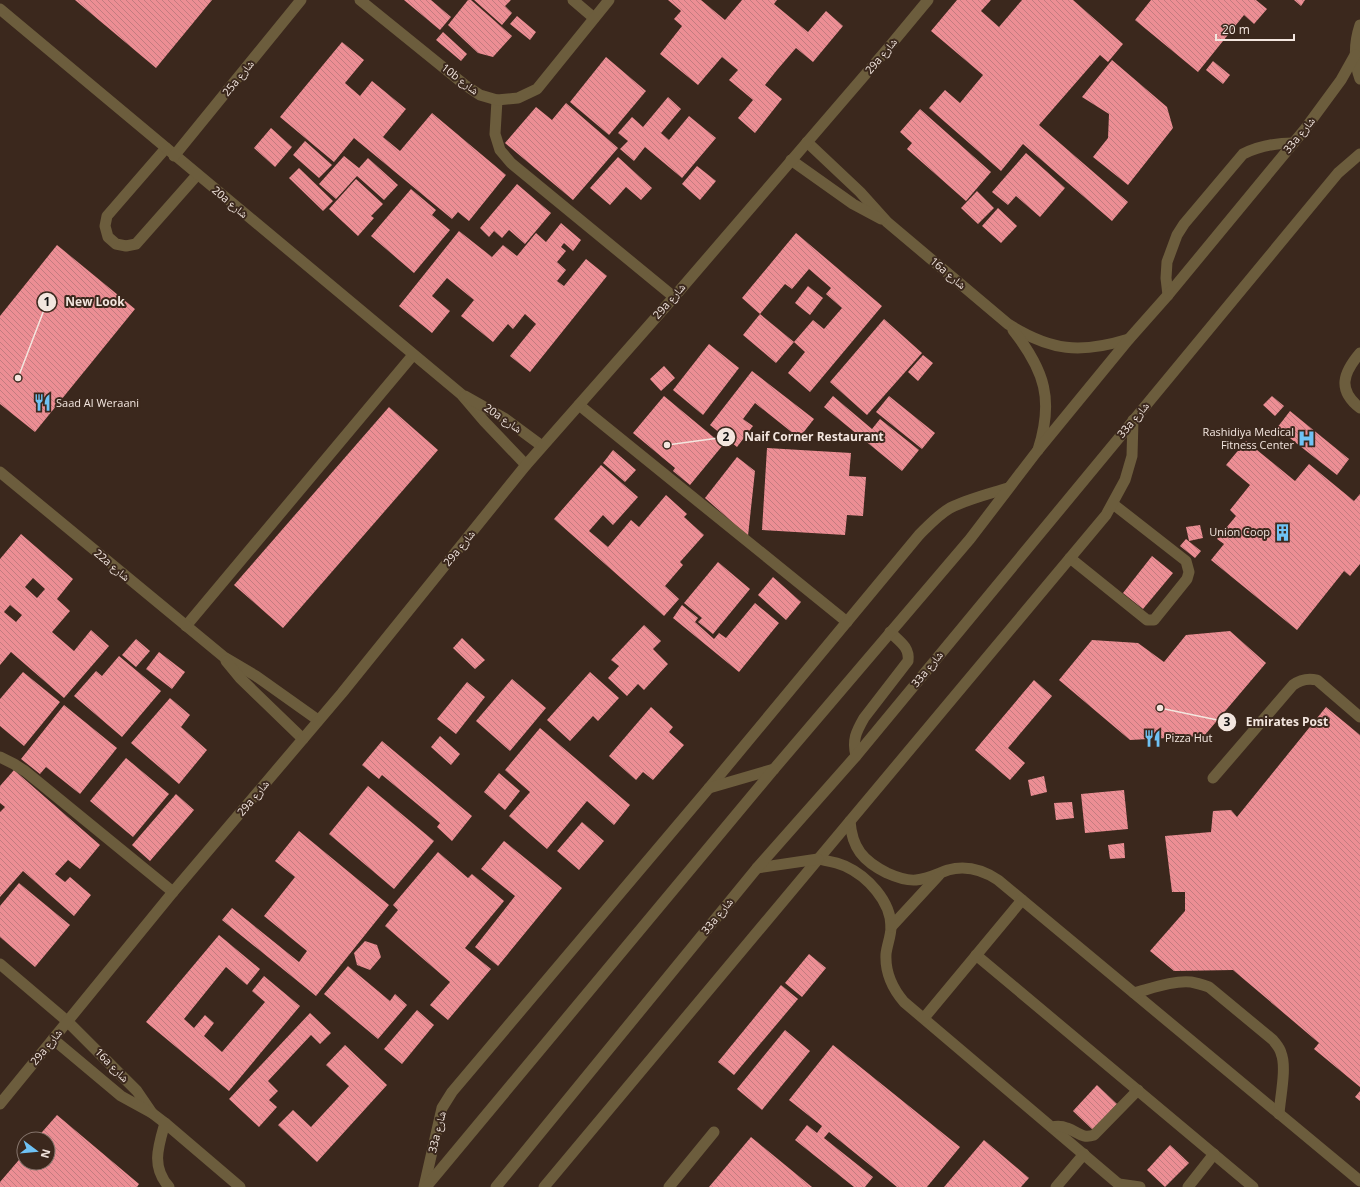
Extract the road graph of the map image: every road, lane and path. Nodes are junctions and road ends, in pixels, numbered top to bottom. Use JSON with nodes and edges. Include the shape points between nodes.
{"nodes":[{"id":1,"x":301,"y":0,"type":"edge"},
{"id":2,"x":360,"y":0,"type":"edge"},
{"id":3,"x":573,"y":0,"type":"edge"},
{"id":4,"x":609,"y":0,"type":"edge"},
{"id":5,"x":928,"y":0,"type":"edge"},
{"id":6,"x":0,"y":9,"type":"edge"},
{"id":7,"x":594,"y":18,"type":"junction"},
{"id":8,"x":1360,"y":25,"type":"edge"},
{"id":9,"x":1355,"y":55,"type":"junction"},
{"id":10,"x":1360,"y":79,"type":"edge"},
{"id":11,"x":497,"y":100,"type":"junction"},
{"id":12,"x":807,"y":142,"type":"junction"},
{"id":13,"x":1292,"y":143,"type":"junction"},
{"id":14,"x":170,"y":152,"type":"junction"},
{"id":15,"x":1360,"y":154,"type":"edge"},
{"id":16,"x":791,"y":160,"type":"junction"},
{"id":17,"x":198,"y":175,"type":"junction"},
{"id":18,"x":887,"y":222,"type":"junction"},
{"id":19,"x":1168,"y":295,"type":"junction"},
{"id":20,"x":674,"y":297,"type":"junction"},
{"id":21,"x":1008,"y":324,"type":"junction"},
{"id":22,"x":1129,"y":339,"type":"junction"},
{"id":23,"x":1360,"y":353,"type":"edge"},
{"id":24,"x":414,"y":355,"type":"junction"},
{"id":25,"x":461,"y":394,"type":"junction"},
{"id":26,"x":579,"y":405,"type":"junction"},
{"id":27,"x":1360,"y":408,"type":"edge"},
{"id":28,"x":1133,"y":420,"type":"junction"},
{"id":29,"x":542,"y":446,"type":"junction"},
{"id":30,"x":1038,"y":450,"type":"junction"},
{"id":31,"x":526,"y":465,"type":"junction"},
{"id":32,"x":0,"y":472,"type":"edge"},
{"id":33,"x":1008,"y":488,"type":"junction"},
{"id":34,"x":1113,"y":504,"type":"junction"},
{"id":35,"x":1070,"y":558,"type":"junction"},
{"id":36,"x":847,"y":622,"type":"junction"},
{"id":37,"x":186,"y":626,"type":"junction"},
{"id":38,"x":890,"y":632,"type":"junction"},
{"id":39,"x":224,"y":657,"type":"junction"},
{"id":40,"x":1360,"y":717,"type":"edge"},
{"id":41,"x":318,"y":720,"type":"junction"},
{"id":42,"x":303,"y":739,"type":"junction"},
{"id":43,"x":856,"y":756,"type":"junction"},
{"id":44,"x":0,"y":757,"type":"edge"},
{"id":45,"x":774,"y":769,"type":"junction"},
{"id":46,"x":1213,"y":778,"type":"dead end"},
{"id":47,"x":709,"y":788,"type":"junction"},
{"id":48,"x":850,"y":821,"type":"junction"},
{"id":49,"x":818,"y":859,"type":"junction"},
{"id":50,"x":757,"y":868,"type":"junction"},
{"id":51,"x":940,"y":873,"type":"junction"},
{"id":52,"x":173,"y":892,"type":"junction"},
{"id":53,"x":1022,"y":900,"type":"junction"},
{"id":54,"x":891,"y":927,"type":"junction"},
{"id":55,"x":976,"y":955,"type":"junction"},
{"id":56,"x":0,"y":964,"type":"edge"},
{"id":57,"x":1134,"y":993,"type":"junction"},
{"id":58,"x":924,"y":1018,"type":"junction"},
{"id":59,"x":67,"y":1021,"type":"junction"},
{"id":60,"x":53,"y":1039,"type":"junction"},
{"id":61,"x":1138,"y":1090,"type":"junction"},
{"id":62,"x":0,"y":1104,"type":"edge"},
{"id":63,"x":152,"y":1113,"type":"junction"},
{"id":64,"x":1279,"y":1114,"type":"junction"},
{"id":65,"x":165,"y":1124,"type":"junction"},
{"id":66,"x":1052,"y":1127,"type":"junction"},
{"id":67,"x":714,"y":1132,"type":"dead end"},
{"id":68,"x":1084,"y":1154,"type":"junction"},
{"id":69,"x":1214,"y":1154,"type":"junction"},
{"id":70,"x":1360,"y":1181,"type":"edge"},
{"id":71,"x":1120,"y":1185,"type":"edge"},
{"id":72,"x":169,"y":1187,"type":"edge"},
{"id":73,"x":240,"y":1187,"type":"edge"},
{"id":74,"x":425,"y":1187,"type":"edge"},
{"id":75,"x":496,"y":1187,"type":"edge"},
{"id":76,"x":544,"y":1187,"type":"edge"},
{"id":77,"x":669,"y":1187,"type":"edge"},
{"id":78,"x":1056,"y":1187,"type":"edge"},
{"id":79,"x":1140,"y":1187,"type":"edge"},
{"id":80,"x":1188,"y":1187,"type":"edge"},
{"id":81,"x":1253,"y":1187,"type":"edge"}],
"edges":[{"from":1,"to":14,"type":"street","name":"25a شارع"},
{"from":2,"to":11,"type":"street","name":"10b شارع","via":[[465,85],[480,95]]},
{"from":3,"to":7,"type":"street"},
{"from":4,"to":7,"type":"street","name":"10b شارع"},
{"from":5,"to":12,"type":"street","name":"29a شارع"},
{"from":6,"to":14,"type":"street","name":"20a شارع"},
{"from":7,"to":11,"type":"street","name":"10b شارع","via":[[537,89],[518,98]]},
{"from":8,"to":9,"type":"street"},
{"from":9,"to":10,"type":"street"},
{"from":9,"to":13,"type":"street","name":"33a شارع","via":[[1324,103]]},
{"from":11,"to":20,"type":"street","via":[[495,134],[500,150],[512,163]]},
{"from":12,"to":16,"type":"street","name":"29a شارع"},
{"from":12,"to":18,"type":"street","name":"16a شارع","via":[[860,192]]},
{"from":13,"to":19,"type":"street","name":"33a شارع"},
{"from":13,"to":19,"type":"street","via":[[1267,144],[1243,154],[1184,224],[1167,262]]},
{"from":14,"to":17,"type":"street","name":"20a شارع"},
{"from":14,"to":17,"type":"street","name":"25a شارع","via":[[107,216],[105,226],[108,237],[116,244],[136,244]]},
{"from":15,"to":28,"type":"street","name":"33a شارع","via":[[1338,173]]},
{"from":16,"to":18,"type":"street","name":"16a شارع","via":[[853,204]]},
{"from":16,"to":20,"type":"street","name":"29a شارع"},
{"from":17,"to":24,"type":"street","name":"20a شارع"},
{"from":18,"to":21,"type":"street","name":"16a شارع"},
{"from":19,"to":22,"type":"street","name":"33a شارع"},
{"from":20,"to":26,"type":"street","name":"29a شارع"},
{"from":21,"to":22,"type":"street","name":"16a شارع","via":[[1027,336],[1066,347],[1087,348]]},
{"from":21,"to":30,"type":"street","name":"16a شارع","via":[[1032,356],[1045,392],[1044,431]]},
{"from":22,"to":30,"type":"street","name":"33a شارع"},
{"from":23,"to":27,"type":"street","via":[[1347,372],[1345,382],[1346,392],[1351,401]]},
{"from":24,"to":25,"type":"street","name":"20a شارع"},
{"from":24,"to":37,"type":"street"},
{"from":25,"to":29,"type":"street","name":"20a شارع","via":[[498,414]]},
{"from":25,"to":31,"type":"street","name":"20a شارع"},
{"from":26,"to":29,"type":"street","name":"29a شارع"},
{"from":26,"to":36,"type":"street"},
{"from":28,"to":34,"type":"street","via":[[1132,456]]},
{"from":28,"to":43,"type":"street","name":"33a شارع"},
{"from":29,"to":31,"type":"street","name":"29a شارع"},
{"from":30,"to":33,"type":"street","name":"33a شارع"},
{"from":31,"to":41,"type":"street","name":"29a شارع"},
{"from":32,"to":37,"type":"street","name":"22a شارع"},
{"from":33,"to":36,"type":"street","name":"33a شارع","via":[[961,503],[935,520],[919,535]]},
{"from":33,"to":38,"type":"street","name":"33a شارع","via":[[970,539]]},
{"from":34,"to":35,"type":"street"},
{"from":34,"to":35,"type":"street","via":[[1186,562],[1189,572],[1187,579],[1154,620],[1147,620]]},
{"from":35,"to":48,"type":"street"},
{"from":36,"to":47,"type":"street","name":"33a شارع"},
{"from":37,"to":39,"type":"street","name":"22a شارع"},
{"from":38,"to":43,"type":"street","via":[[906,648],[909,654],[908,661],[859,727],[854,746]]},
{"from":38,"to":45,"type":"street","name":"33a شارع"},
{"from":39,"to":41,"type":"street","name":"22a شارع","via":[[256,676]]},
{"from":39,"to":42,"type":"street","name":"22a شارع","via":[[240,678]]},
{"from":40,"to":46,"type":"street","via":[[1317,680],[1298,682]]},
{"from":41,"to":42,"type":"street","name":"29a شارع"},
{"from":42,"to":52,"type":"street","name":"29a شارع"},
{"from":43,"to":50,"type":"street","name":"33a شارع"},
{"from":44,"to":52,"type":"street","via":[[25,771]]},
{"from":45,"to":47,"type":"street"},
{"from":45,"to":74,"type":"street","name":"33a شارع"},
{"from":47,"to":74,"type":"street","name":"33a شارع","via":[[447,1098],[442,1108]]},
{"from":48,"to":49,"type":"street"},
{"from":48,"to":51,"type":"street","via":[[858,850],[875,867],[904,880],[928,878]]},
{"from":49,"to":50,"type":"street"},
{"from":49,"to":54,"type":"street","via":[[845,866],[870,884],[887,908]]},
{"from":49,"to":76,"type":"street"},
{"from":50,"to":75,"type":"street","name":"33a شارع"},
{"from":51,"to":53,"type":"street","via":[[960,868],[980,870],[998,880]]},
{"from":51,"to":54,"type":"street"},
{"from":52,"to":59,"type":"street","name":"29a شارع"},
{"from":53,"to":55,"type":"street"},
{"from":53,"to":57,"type":"street"},
{"from":54,"to":58,"type":"street","via":[[886,954],[890,980],[904,1002]]},
{"from":55,"to":58,"type":"street"},
{"from":55,"to":61,"type":"street"},
{"from":56,"to":59,"type":"street","name":"16a شارع"},
{"from":57,"to":64,"type":"street"},
{"from":57,"to":64,"type":"street","via":[[1179,982],[1210,987],[1278,1046],[1284,1064]]},
{"from":58,"to":66,"type":"street"},
{"from":59,"to":60,"type":"street","name":"29a شارع"},
{"from":59,"to":63,"type":"street","name":"16a شارع","via":[[138,1092]]},
{"from":60,"to":62,"type":"street","name":"29a شارع"},
{"from":60,"to":63,"type":"street","name":"16a شارع","via":[[121,1096]]},
{"from":61,"to":66,"type":"street","via":[[1094,1135],[1084,1137],[1067,1128]]},
{"from":61,"to":69,"type":"street"},
{"from":63,"to":65,"type":"street","name":"16a شارع"},
{"from":64,"to":70,"type":"street"},
{"from":65,"to":72,"type":"street","via":[[157,1155],[158,1169]]},
{"from":65,"to":73,"type":"street","name":"16a شارع"},
{"from":66,"to":68,"type":"street"},
{"from":67,"to":77,"type":"street"},
{"from":68,"to":71,"type":"street"},
{"from":68,"to":78,"type":"street"},
{"from":69,"to":80,"type":"street"},
{"from":69,"to":81,"type":"street"},
{"from":71,"to":79,"type":"street"}]}
